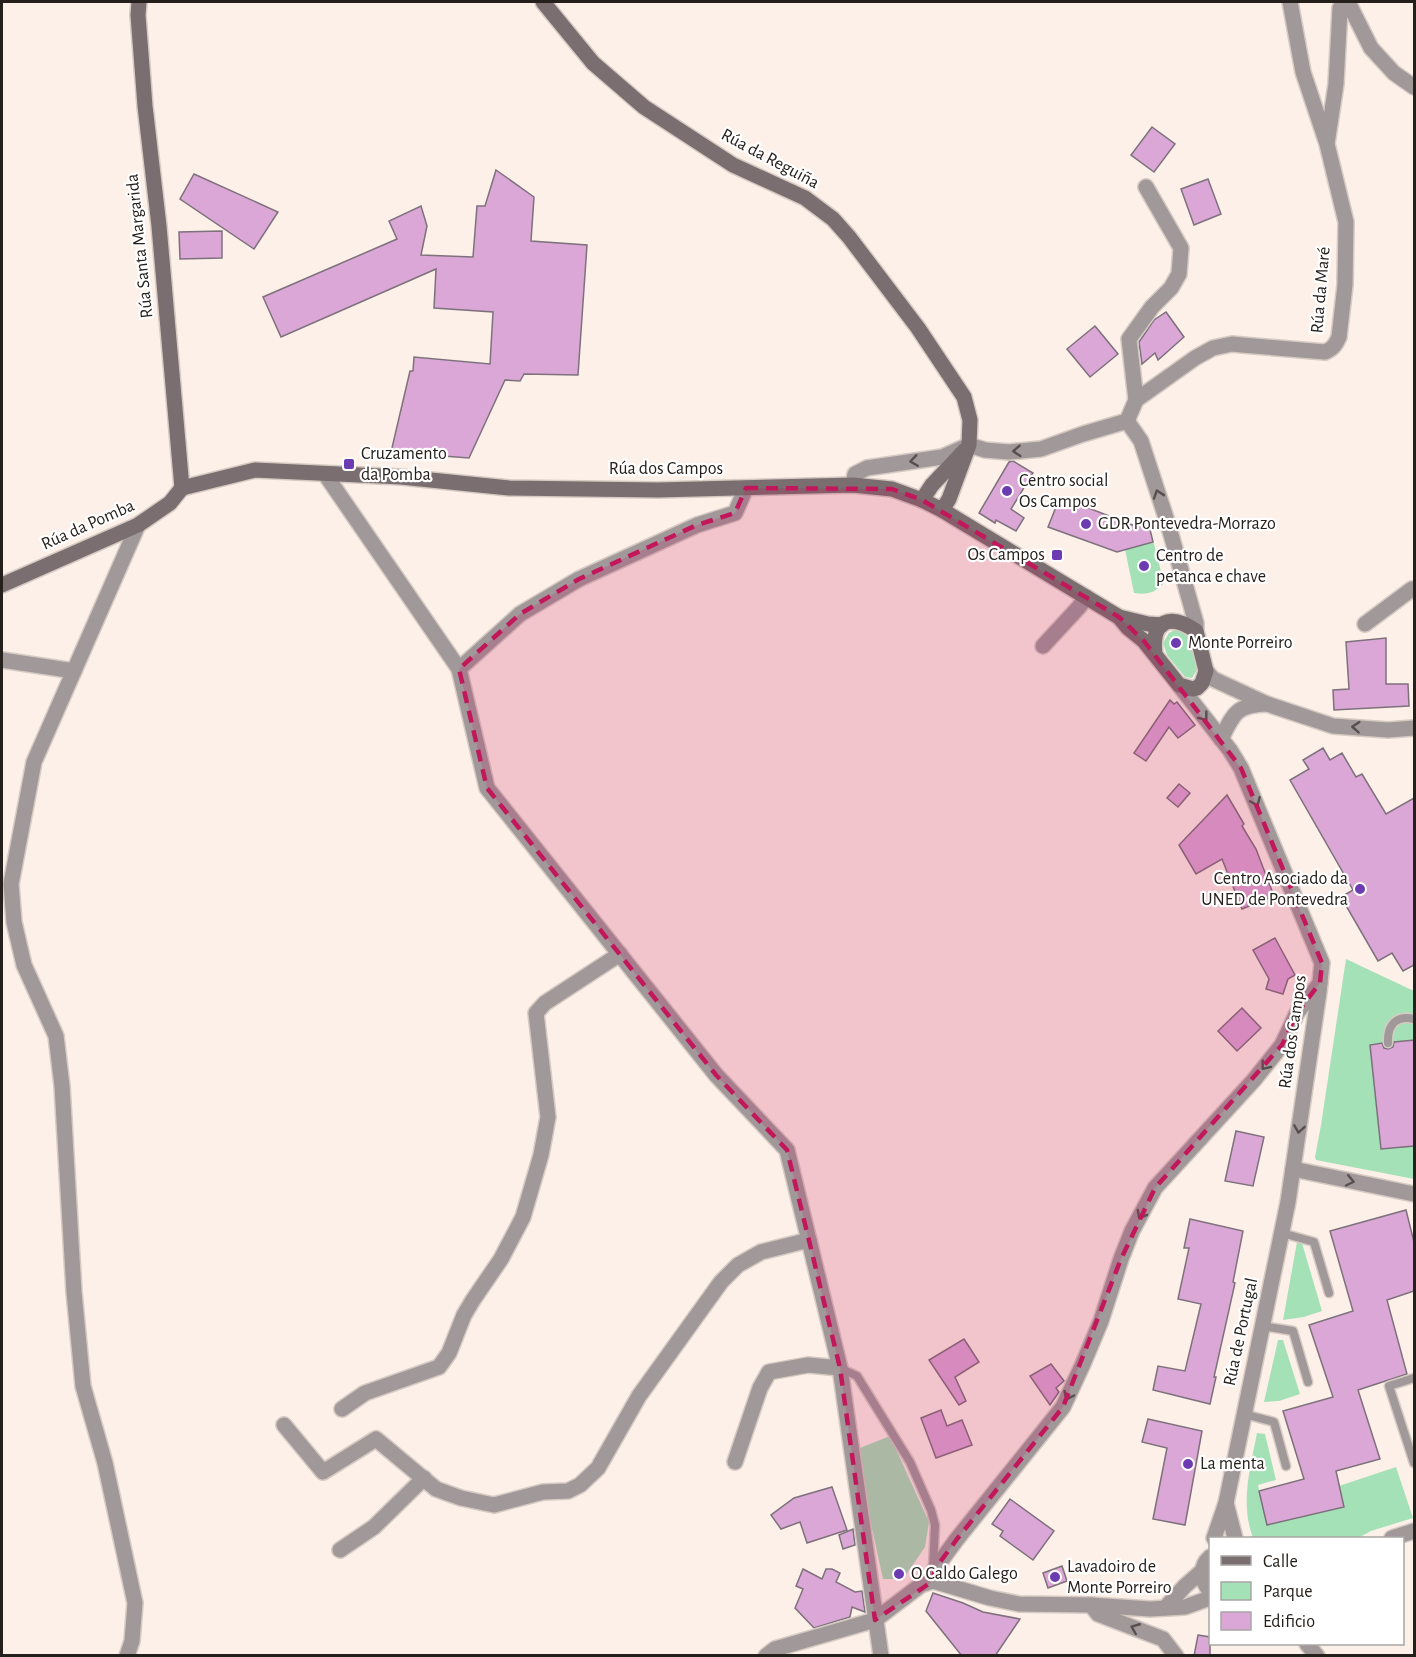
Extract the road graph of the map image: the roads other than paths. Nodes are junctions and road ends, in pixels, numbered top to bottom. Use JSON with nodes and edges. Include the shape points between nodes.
{"nodes":[{"id":1,"x":139,"y":2,"type":"edge"},
{"id":2,"x":543,"y":2,"type":"edge"},
{"id":3,"x":1290,"y":2,"type":"edge"},
{"id":4,"x":1347,"y":2,"type":"edge"},
{"id":5,"x":1414,"y":87,"type":"edge"},
{"id":6,"x":1327,"y":144,"type":"junction"},
{"id":7,"x":1146,"y":187,"type":"dead end"},
{"id":8,"x":1136,"y":400,"type":"junction"},
{"id":9,"x":1127,"y":421,"type":"junction"},
{"id":10,"x":969,"y":445,"type":"junction"},
{"id":11,"x":325,"y":474,"type":"junction"},
{"id":12,"x":853,"y":486,"type":"junction"},
{"id":13,"x":182,"y":488,"type":"junction"},
{"id":14,"x":746,"y":488,"type":"junction"},
{"id":15,"x":922,"y":500,"type":"junction"},
{"id":16,"x":942,"y":510,"type":"junction"},
{"id":17,"x":138,"y":525,"type":"junction"},
{"id":18,"x":2,"y":585,"type":"edge"},
{"id":19,"x":1414,"y":589,"type":"edge"},
{"id":20,"x":1086,"y":597,"type":"junction"},
{"id":21,"x":1119,"y":617,"type":"junction"},
{"id":22,"x":1162,"y":624,"type":"junction"},
{"id":23,"x":1365,"y":624,"type":"dead end"},
{"id":24,"x":1196,"y":631,"type":"junction"},
{"id":25,"x":1043,"y":646,"type":"dead end"},
{"id":26,"x":1155,"y":654,"type":"junction"},
{"id":27,"x":2,"y":660,"type":"edge"},
{"id":28,"x":459,"y":669,"type":"junction"},
{"id":29,"x":74,"y":671,"type":"junction"},
{"id":30,"x":1206,"y":671,"type":"junction"},
{"id":31,"x":1179,"y":685,"type":"junction"},
{"id":32,"x":1267,"y":704,"type":"junction"},
{"id":33,"x":1414,"y":728,"type":"edge"},
{"id":34,"x":1221,"y":739,"type":"junction"},
{"id":35,"x":620,"y":954,"type":"junction"},
{"id":36,"x":1320,"y":983,"type":"junction"},
{"id":37,"x":1414,"y":1019,"type":"edge"},
{"id":38,"x":1388,"y":1043,"type":"dead end"},
{"id":39,"x":1293,"y":1169,"type":"junction"},
{"id":40,"x":1414,"y":1194,"type":"edge"},
{"id":41,"x":1282,"y":1233,"type":"junction"},
{"id":42,"x":809,"y":1240,"type":"junction"},
{"id":43,"x":1329,"y":1293,"type":"dead end"},
{"id":44,"x":1262,"y":1326,"type":"junction"},
{"id":45,"x":840,"y":1368,"type":"junction"},
{"id":46,"x":1414,"y":1378,"type":"edge"},
{"id":47,"x":1308,"y":1382,"type":"dead end"},
{"id":48,"x":342,"y":1409,"type":"dead end"},
{"id":49,"x":1244,"y":1414,"type":"junction"},
{"id":50,"x":284,"y":1425,"type":"dead end"},
{"id":51,"x":735,"y":1462,"type":"dead end"},
{"id":52,"x":1414,"y":1463,"type":"edge"},
{"id":53,"x":1286,"y":1466,"type":"dead end"},
{"id":54,"x":424,"y":1478,"type":"junction"},
{"id":55,"x":1226,"y":1503,"type":"junction"},
{"id":56,"x":1414,"y":1531,"type":"edge"},
{"id":57,"x":1215,"y":1537,"type":"edge"},
{"id":58,"x":1234,"y":1537,"type":"edge"},
{"id":59,"x":1398,"y":1537,"type":"edge"},
{"id":60,"x":340,"y":1550,"type":"dead end"},
{"id":61,"x":1209,"y":1558,"type":"edge"},
{"id":62,"x":1202,"y":1571,"type":"junction"},
{"id":63,"x":933,"y":1581,"type":"junction"},
{"id":64,"x":1209,"y":1590,"type":"edge"},
{"id":65,"x":1209,"y":1598,"type":"edge"},
{"id":66,"x":1092,"y":1605,"type":"junction"},
{"id":67,"x":1165,"y":1608,"type":"junction"},
{"id":68,"x":875,"y":1620,"type":"junction"},
{"id":69,"x":127,"y":1656,"type":"edge"},
{"id":70,"x":765,"y":1656,"type":"edge"},
{"id":71,"x":881,"y":1656,"type":"edge"},
{"id":72,"x":1176,"y":1656,"type":"edge"}],
"edges":[{"from":1,"to":13,"type":"street","name":"Rúa Santa Margarida","via":[[145,106]]},
{"from":2,"to":10,"type":"street","name":"Rúa da Reguiña","via":[[593,63],[644,107],[734,165],[805,198],[832,219],[918,328],[964,397],[970,420]]},
{"from":3,"to":6,"type":"street","via":[[1303,72]]},
{"from":4,"to":5,"type":"street","name":"Rúa da Maré","via":[[1371,48],[1394,73]]},
{"from":4,"to":6,"type":"street","name":"Rúa da Maré","via":[[1340,8],[1336,84]]},
{"from":6,"to":8,"type":"street","name":"Rúa da Maré","via":[[1346,222],[1345,285],[1339,337],[1334,347],[1325,352],[1232,344],[1213,348]]},
{"from":7,"to":8,"type":"street","via":[[1181,248],[1179,274],[1129,339]]},
{"from":8,"to":9,"type":"street"},
{"from":9,"to":10,"type":"street","one_way":true,"via":[[1041,449],[1009,452]]},
{"from":24,"to":9,"type":"street","one_way":true,"via":[[1141,441]]},
{"from":10,"to":12,"type":"street","one_way":true,"via":[[942,457],[867,468],[855,474]]},
{"from":10,"to":15,"type":"street"},
{"from":10,"to":16,"type":"street","name":"Rúa da Reguiña"},
{"from":11,"to":13,"type":"street","name":"Rúa dos Campos","via":[[255,470]]},
{"from":11,"to":14,"type":"street","name":"Rúa dos Campos","via":[[509,488]]},
{"from":11,"to":28,"type":"street"},
{"from":12,"to":14,"type":"street","name":"Rúa dos Campos"},
{"from":12,"to":15,"type":"street","name":"Rúa dos Campos","via":[[892,489]]},
{"from":13,"to":17,"type":"street","name":"Rúa da Pomba","via":[[170,503]]},
{"from":14,"to":28,"type":"street","via":[[735,513],[697,525],[579,579],[520,614]]},
{"from":15,"to":16,"type":"street","name":"Rúa dos Campos"},
{"from":16,"to":20,"type":"street","name":"Rúa dos Campos"},
{"from":17,"to":18,"type":"street","name":"Rúa da Pomba"},
{"from":17,"to":29,"type":"street"},
{"from":19,"to":23,"type":"street"},
{"from":20,"to":21,"type":"street","name":"Rúa dos Campos"},
{"from":20,"to":25,"type":"street"},
{"from":21,"to":22,"type":"street","name":"Rúa dos Campos"},
{"from":21,"to":26,"type":"street","name":"Rúa dos Campos"},
{"from":22,"to":24,"type":"street","via":[[1177,621]]},
{"from":22,"to":26,"type":"street","via":[[1155,636]]},
{"from":24,"to":30,"type":"street"},
{"from":26,"to":31,"type":"street"},
{"from":27,"to":29,"type":"street"},
{"from":28,"to":35,"type":"street","via":[[487,788]]},
{"from":29,"to":69,"type":"street","via":[[34,762],[11,884],[14,922],[24,965],[56,1036],[83,1386],[105,1463],[135,1603]]},
{"from":30,"to":31,"type":"street","via":[[1197,688]]},
{"from":30,"to":32,"type":"street"},
{"from":31,"to":34,"type":"street","name":"Rúa dos Campos","one_way":true},
{"from":33,"to":32,"type":"street","one_way":true,"via":[[1333,726]]},
{"from":32,"to":34,"type":"street","via":[[1248,705],[1236,712]]},
{"from":34,"to":36,"type":"street","name":"Rúa dos Campos","one_way":true,"via":[[1241,768],[1322,963]]},
{"from":35,"to":42,"type":"street","via":[[716,1076],[787,1150]]},
{"from":35,"to":48,"type":"street","via":[[545,1003],[536,1013],[548,1117],[541,1155],[523,1217],[464,1315],[449,1353],[439,1367],[365,1393]]},
{"from":36,"to":39,"type":"street","name":"Rúa dos Campos","one_way":true},
{"from":36,"to":63,"type":"street","one_way":true,"via":[[1297,1012],[1282,1045],[1254,1080],[1155,1188],[1132,1231],[1101,1321],[1063,1407],[957,1539],[935,1569]]},
{"from":37,"to":38,"type":"lane","via":[[1399,1019],[1392,1025],[1387,1032]]},
{"from":39,"to":40,"type":"street","one_way":true},
{"from":39,"to":41,"type":"street","name":"Rúa de Portugal"},
{"from":41,"to":43,"type":"lane","via":[[1314,1242]]},
{"from":41,"to":44,"type":"street","name":"Rúa de Portugal"},
{"from":42,"to":45,"type":"street"},
{"from":42,"to":54,"type":"street","via":[[761,1252],[738,1265],[720,1282],[639,1396],[598,1468],[580,1485],[568,1491],[543,1492],[494,1504],[461,1498],[436,1488]]},
{"from":44,"to":47,"type":"lane","via":[[1293,1331]]},
{"from":44,"to":49,"type":"street","name":"Rúa de Portugal"},
{"from":45,"to":51,"type":"street","via":[[808,1365],[769,1372]]},
{"from":45,"to":63,"type":"lane","via":[[857,1376],[910,1462],[931,1510],[935,1525]]},
{"from":45,"to":68,"type":"street"},
{"from":46,"to":52,"type":"lane","via":[[1389,1386]]},
{"from":49,"to":53,"type":"lane","via":[[1274,1422]]},
{"from":49,"to":55,"type":"street","name":"Rúa de Portugal"},
{"from":50,"to":54,"type":"street","via":[[323,1472],[376,1439]]},
{"from":54,"to":60,"type":"street","via":[[374,1527]]},
{"from":55,"to":57,"type":"street","name":"Rúa de Portugal"},
{"from":55,"to":58,"type":"street","name":"Rúa de Portugal"},
{"from":56,"to":59,"type":"street"},
{"from":61,"to":62,"type":"street"},
{"from":62,"to":64,"type":"street"},
{"from":62,"to":67,"type":"street"},
{"from":63,"to":66,"type":"street","via":[[1019,1604]]},
{"from":63,"to":68,"type":"street","via":[[921,1585]]},
{"from":65,"to":67,"type":"street"},
{"from":66,"to":67,"type":"street"},
{"from":72,"to":66,"type":"street","one_way":true,"via":[[1163,1639],[1098,1614]]},
{"from":68,"to":70,"type":"street","via":[[775,1649]]},
{"from":68,"to":71,"type":"street"}]}
